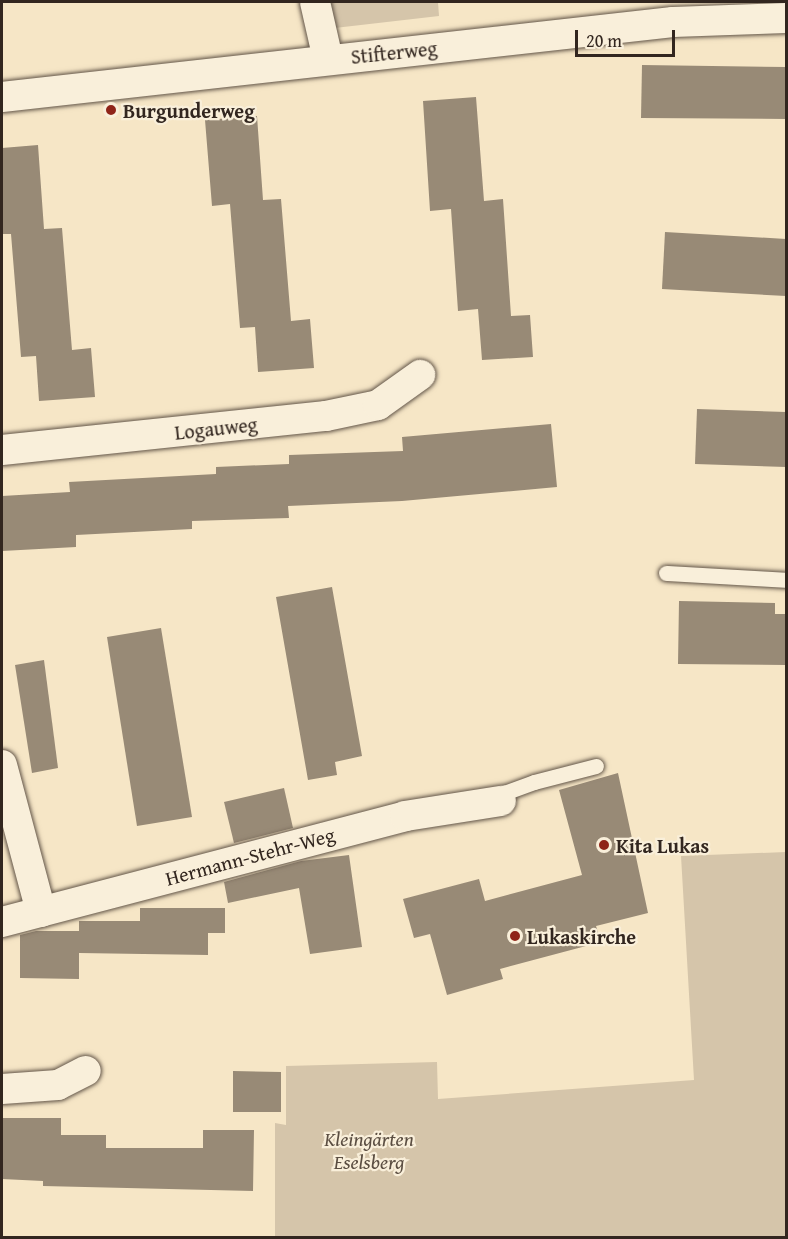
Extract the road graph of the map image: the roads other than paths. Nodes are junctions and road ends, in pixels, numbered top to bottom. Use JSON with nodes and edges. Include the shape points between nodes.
{"nodes":[{"id":1,"x":315,"y":2,"type":"edge"},
{"id":2,"x":786,"y":18,"type":"edge"},
{"id":3,"x":328,"y":59,"type":"junction"},
{"id":4,"x":2,"y":97,"type":"edge"},
{"id":5,"x":420,"y":375,"type":"dead end"},
{"id":6,"x":2,"y":450,"type":"edge"},
{"id":7,"x":666,"y":573,"type":"dead end"},
{"id":8,"x":786,"y":580,"type":"edge"},
{"id":9,"x":2,"y":765,"type":"edge"},
{"id":10,"x":596,"y":766,"type":"dead end"},
{"id":11,"x":501,"y":801,"type":"joint"},
{"id":12,"x":41,"y":912,"type":"junction"},
{"id":13,"x":2,"y":922,"type":"edge"},
{"id":14,"x":86,"y":1071,"type":"dead end"},
{"id":15,"x":2,"y":1089,"type":"edge"}],
"edges":[{"from":1,"to":3,"type":"street"},
{"from":2,"to":3,"type":"street","name":"Stifterweg","via":[[673,22]]},
{"from":3,"to":4,"type":"street","name":"Stifterweg"},
{"from":5,"to":6,"type":"street","name":"Logauweg","via":[[378,405],[327,416]]},
{"from":7,"to":8,"type":"lane"},
{"from":9,"to":12,"type":"street"},
{"from":10,"to":11,"type":"lane","via":[[504,793]]},
{"from":11,"to":12,"type":"street","name":"Hermann-Stehr-Weg","via":[[405,816]]},
{"from":12,"to":13,"type":"street","name":"Hermann-Stehr-Weg"},
{"from":14,"to":15,"type":"street","via":[[58,1085]]}]}
